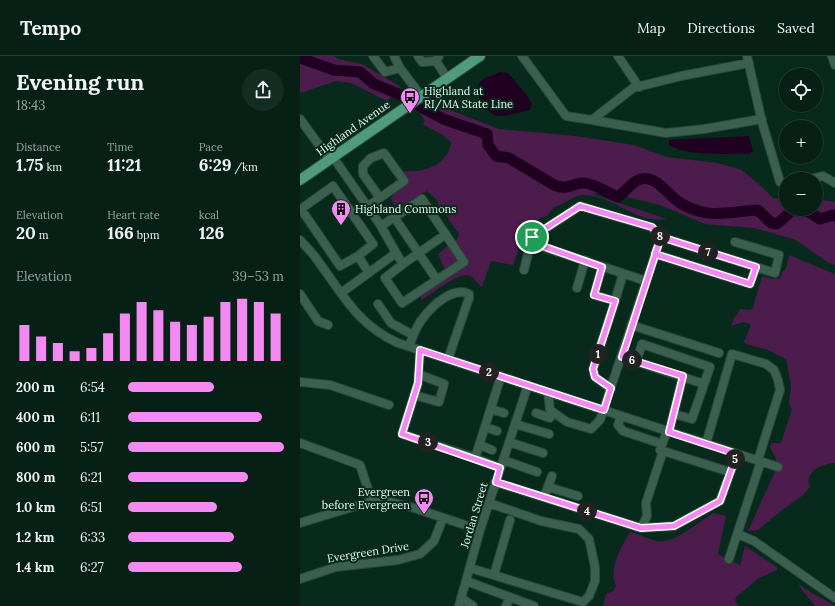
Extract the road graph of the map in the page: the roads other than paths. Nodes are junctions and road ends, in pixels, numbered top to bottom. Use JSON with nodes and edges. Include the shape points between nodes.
{"nodes":[{"id":1,"x":373,"y":56,"type":"edge"},
{"id":2,"x":418,"y":56,"type":"edge"},
{"id":3,"x":522,"y":56,"type":"edge"},
{"id":4,"x":618,"y":56,"type":"edge"},
{"id":5,"x":832,"y":56,"type":"edge"},
{"id":6,"x":476,"y":57,"type":"edge"},
{"id":7,"x":437,"y":58,"type":"edge"},
{"id":8,"x":748,"y":60,"type":"edge"},
{"id":9,"x":397,"y":62,"type":"edge"},
{"id":10,"x":835,"y":65,"type":"edge"},
{"id":11,"x":447,"y":78,"type":"junction"},
{"id":12,"x":639,"y":86,"type":"junction"},
{"id":13,"x":421,"y":96,"type":"junction"},
{"id":14,"x":300,"y":119,"type":"edge"},
{"id":15,"x":762,"y":119,"type":"junction"},
{"id":16,"x":592,"y":120,"type":"junction"},
{"id":17,"x":332,"y":158,"type":"junction"},
{"id":18,"x":302,"y":176,"type":"edge"},
{"id":19,"x":823,"y":177,"type":"edge"},
{"id":20,"x":779,"y":178,"type":"edge"},
{"id":21,"x":835,"y":184,"type":"edge"},
{"id":22,"x":380,"y":198,"type":"junction"},
{"id":23,"x":366,"y":206,"type":"junction"},
{"id":24,"x":352,"y":214,"type":"junction"},
{"id":25,"x":394,"y":217,"type":"junction"},
{"id":26,"x":381,"y":226,"type":"junction"},
{"id":27,"x":446,"y":234,"type":"junction"},
{"id":28,"x":661,"y":237,"type":"junction"},
{"id":29,"x":300,"y":241,"type":"edge"},
{"id":30,"x":531,"y":242,"type":"junction"},
{"id":31,"x":735,"y":242,"type":"dead end"},
{"id":32,"x":396,"y":253,"type":"junction"},
{"id":33,"x":419,"y":253,"type":"junction"},
{"id":34,"x":655,"y":254,"type":"junction"},
{"id":35,"x":358,"y":256,"type":"junction"},
{"id":36,"x":585,"y":260,"type":"junction"},
{"id":37,"x":403,"y":264,"type":"junction"},
{"id":38,"x":602,"y":267,"type":"junction"},
{"id":39,"x":756,"y":267,"type":"junction"},
{"id":40,"x":524,"y":270,"type":"dead end"},
{"id":41,"x":369,"y":273,"type":"junction"},
{"id":42,"x":623,"y":274,"type":"junction"},
{"id":43,"x":437,"y":280,"type":"junction"},
{"id":44,"x":646,"y":281,"type":"junction"},
{"id":45,"x":577,"y":288,"type":"dead end"},
{"id":46,"x":341,"y":293,"type":"junction"},
{"id":47,"x":300,"y":294,"type":"edge"},
{"id":48,"x":615,"y":301,"type":"junction"},
{"id":49,"x":378,"y":304,"type":"dead end"},
{"id":50,"x":328,"y":325,"type":"dead end"},
{"id":51,"x":631,"y":325,"type":"junction"},
{"id":52,"x":413,"y":335,"type":"junction"},
{"id":53,"x":409,"y":346,"type":"junction"},
{"id":54,"x":420,"y":350,"type":"junction"},
{"id":55,"x":719,"y":353,"type":"dead end"},
{"id":56,"x":622,"y":357,"type":"junction"},
{"id":57,"x":448,"y":359,"type":"junction"},
{"id":58,"x":636,"y":362,"type":"junction"},
{"id":59,"x":418,"y":374,"type":"junction"},
{"id":60,"x":502,"y":376,"type":"junction"},
{"id":61,"x":683,"y":376,"type":"junction"},
{"id":62,"x":300,"y":382,"type":"edge"},
{"id":63,"x":704,"y":384,"type":"junction"},
{"id":64,"x":528,"y":385,"type":"junction"},
{"id":65,"x":611,"y":388,"type":"junction"},
{"id":66,"x":548,"y":392,"type":"junction"},
{"id":67,"x":414,"y":395,"type":"junction"},
{"id":68,"x":389,"y":405,"type":"dead end"},
{"id":69,"x":491,"y":409,"type":"junction"},
{"id":70,"x":604,"y":410,"type":"junction"},
{"id":71,"x":504,"y":413,"type":"dead end"},
{"id":72,"x":536,"y":413,"type":"dead end"},
{"id":73,"x":552,"y":413,"type":"junction"},
{"id":74,"x":674,"y":414,"type":"junction"},
{"id":75,"x":621,"y":416,"type":"junction"},
{"id":76,"x":515,"y":424,"type":"junction"},
{"id":77,"x":485,"y":427,"type":"junction"},
{"id":78,"x":497,"y":431,"type":"dead end"},
{"id":79,"x":668,"y":431,"type":"junction"},
{"id":80,"x":549,"y":434,"type":"dead end"},
{"id":81,"x":509,"y":442,"type":"junction"},
{"id":82,"x":300,"y":443,"type":"edge"},
{"id":83,"x":706,"y":444,"type":"junction"},
{"id":84,"x":480,"y":445,"type":"junction"},
{"id":85,"x":663,"y":447,"type":"junction"},
{"id":86,"x":492,"y":450,"type":"dead end"},
{"id":87,"x":543,"y":453,"type":"dead end"},
{"id":88,"x":737,"y":454,"type":"junction"},
{"id":89,"x":475,"y":458,"type":"junction"},
{"id":90,"x":760,"y":461,"type":"junction"},
{"id":91,"x":502,"y":464,"type":"junction"},
{"id":92,"x":778,"y":467,"type":"dead end"},
{"id":93,"x":537,"y":472,"type":"dead end"},
{"id":94,"x":730,"y":472,"type":"junction"},
{"id":95,"x":552,"y":476,"type":"dead end"},
{"id":96,"x":496,"y":482,"type":"junction"},
{"id":97,"x":548,"y":487,"type":"junction"},
{"id":98,"x":578,"y":496,"type":"dead end"},
{"id":99,"x":544,"y":498,"type":"junction"},
{"id":100,"x":372,"y":501,"type":"junction"},
{"id":101,"x":489,"y":504,"type":"junction"},
{"id":102,"x":443,"y":518,"type":"junction"},
{"id":103,"x":510,"y":520,"type":"dead end"},
{"id":104,"x":300,"y":524,"type":"edge"},
{"id":105,"x":641,"y":528,"type":"junction"},
{"id":106,"x":480,"y":530,"type":"junction"},
{"id":107,"x":738,"y":534,"type":"junction"},
{"id":108,"x":729,"y":559,"type":"dead end"},
{"id":109,"x":470,"y":568,"type":"junction"},
{"id":110,"x":494,"y":575,"type":"junction"},
{"id":111,"x":300,"y":579,"type":"edge"},
{"id":112,"x":466,"y":581,"type":"junction"},
{"id":113,"x":510,"y":597,"type":"junction"},
{"id":114,"x":835,"y":598,"type":"edge"},
{"id":115,"x":460,"y":602,"type":"edge"},
{"id":116,"x":473,"y":606,"type":"edge"},
{"id":117,"x":506,"y":606,"type":"edge"},
{"id":118,"x":534,"y":606,"type":"edge"}],
"edges":[{"from":1,"to":9,"type":"street","via":[[385,72]]},
{"from":2,"to":7,"type":"street","via":[[422,62]]},
{"from":3,"to":16,"type":"street","via":[[566,116]]},
{"from":4,"to":12,"type":"street"},
{"from":5,"to":10,"type":"street"},
{"from":6,"to":11,"type":"main road","name":"Highland Avenue"},
{"from":7,"to":11,"type":"street"},
{"from":8,"to":12,"type":"street"},
{"from":8,"to":15,"type":"street"},
{"from":9,"to":13,"type":"street"},
{"from":11,"to":13,"type":"main road","name":"Highland Avenue"},
{"from":12,"to":16,"type":"street"},
{"from":13,"to":17,"type":"main road","name":"Highland Avenue"},
{"from":14,"to":17,"type":"street"},
{"from":15,"to":16,"type":"street","via":[[666,133]]},
{"from":15,"to":20,"type":"street"},
{"from":17,"to":18,"type":"main road","name":"Highland Avenue"},
{"from":17,"to":23,"type":"street"},
{"from":19,"to":21,"type":"street"},
{"from":22,"to":22,"type":"street","via":[[363,174],[363,166],[371,158],[384,153],[404,181]]},
{"from":22,"to":23,"type":"street"},
{"from":23,"to":24,"type":"street"},
{"from":23,"to":26,"type":"street"},
{"from":24,"to":35,"type":"street","via":[[373,244]]},
{"from":24,"to":35,"type":"street","via":[[333,186],[301,209],[340,266]]},
{"from":25,"to":26,"type":"street"},
{"from":25,"to":27,"type":"street","via":[[422,199]]},
{"from":25,"to":33,"type":"street"},
{"from":26,"to":32,"type":"street"},
{"from":27,"to":33,"type":"street"},
{"from":27,"to":43,"type":"street","via":[[464,262]]},
{"from":28,"to":30,"type":"street","via":[[652,227],[580,206],[532,237]]},
{"from":28,"to":34,"type":"street"},
{"from":28,"to":39,"type":"street"},
{"from":29,"to":46,"type":"street","via":[[317,259]]},
{"from":30,"to":36,"type":"street"},
{"from":30,"to":40,"type":"street"},
{"from":31,"to":39,"type":"street","via":[[779,255],[775,273]]},
{"from":32,"to":37,"type":"street"},
{"from":32,"to":41,"type":"street"},
{"from":33,"to":37,"type":"street"},
{"from":33,"to":43,"type":"street"},
{"from":34,"to":39,"type":"street","via":[[750,284]]},
{"from":34,"to":44,"type":"street"},
{"from":35,"to":41,"type":"street"},
{"from":36,"to":38,"type":"street"},
{"from":36,"to":45,"type":"street"},
{"from":37,"to":43,"type":"street","via":[[385,278],[402,303]]},
{"from":38,"to":42,"type":"street"},
{"from":38,"to":48,"type":"street","via":[[594,295]]},
{"from":41,"to":46,"type":"street"},
{"from":42,"to":44,"type":"street"},
{"from":42,"to":48,"type":"street"},
{"from":44,"to":51,"type":"street"},
{"from":46,"to":53,"type":"street","via":[[371,328]]},
{"from":47,"to":50,"type":"street","via":[[318,321]]},
{"from":48,"to":65,"type":"street","via":[[593,369],[595,377]]},
{"from":49,"to":52,"type":"street","via":[[391,323]]},
{"from":51,"to":55,"type":"street"},
{"from":51,"to":56,"type":"street"},
{"from":52,"to":53,"type":"street"},
{"from":52,"to":57,"type":"street","via":[[422,319],[446,297],[461,291],[469,294]]},
{"from":53,"to":54,"type":"street"},
{"from":54,"to":57,"type":"street"},
{"from":54,"to":59,"type":"street"},
{"from":56,"to":58,"type":"street"},
{"from":56,"to":65,"type":"street"},
{"from":57,"to":60,"type":"street"},
{"from":58,"to":61,"type":"street"},
{"from":58,"to":63,"type":"street","via":[[642,344],[710,367]]},
{"from":59,"to":67,"type":"street"},
{"from":59,"to":67,"type":"street","via":[[444,384],[439,402]]},
{"from":60,"to":64,"type":"street"},
{"from":60,"to":69,"type":"street"},
{"from":61,"to":63,"type":"street"},
{"from":61,"to":74,"type":"street"},
{"from":62,"to":68,"type":"street","via":[[330,385]]},
{"from":63,"to":74,"type":"street","via":[[692,419]]},
{"from":64,"to":66,"type":"street"},
{"from":64,"to":76,"type":"street","name":"Jordan Street"},
{"from":65,"to":70,"type":"street"},
{"from":66,"to":70,"type":"street"},
{"from":66,"to":73,"type":"street"},
{"from":67,"to":89,"type":"street","via":[[402,434]]},
{"from":69,"to":71,"type":"street"},
{"from":69,"to":77,"type":"street"},
{"from":70,"to":73,"type":"street","via":[[600,420],[591,429],[567,422]]},
{"from":70,"to":75,"type":"street"},
{"from":72,"to":73,"type":"street","via":[[550,418]]},
{"from":74,"to":79,"type":"street"},
{"from":75,"to":79,"type":"street"},
{"from":75,"to":85,"type":"street","via":[[618,425],[623,431]]},
{"from":76,"to":80,"type":"street"},
{"from":76,"to":81,"type":"street","name":"Jordan Street"},
{"from":77,"to":78,"type":"street"},
{"from":77,"to":84,"type":"street"},
{"from":79,"to":83,"type":"street"},
{"from":79,"to":85,"type":"street"},
{"from":81,"to":87,"type":"street"},
{"from":81,"to":91,"type":"street","name":"Jordan Street"},
{"from":82,"to":100,"type":"street","via":[[360,465]]},
{"from":83,"to":88,"type":"street"},
{"from":83,"to":90,"type":"street","via":[[732,354],[766,364],[774,370],[780,390]]},
{"from":84,"to":86,"type":"street"},
{"from":84,"to":89,"type":"street"},
{"from":85,"to":94,"type":"street"},
{"from":85,"to":105,"type":"street","via":[[646,503],[647,516]]},
{"from":88,"to":90,"type":"street"},
{"from":88,"to":94,"type":"street"},
{"from":89,"to":91,"type":"street"},
{"from":90,"to":92,"type":"street"},
{"from":90,"to":107,"type":"street"},
{"from":91,"to":93,"type":"street"},
{"from":91,"to":96,"type":"street","name":"Jordan Street"},
{"from":94,"to":105,"type":"street","via":[[720,501],[674,526]]},
{"from":95,"to":97,"type":"street"},
{"from":96,"to":99,"type":"street"},
{"from":96,"to":101,"type":"street","name":"Jordan Street"},
{"from":97,"to":98,"type":"street"},
{"from":97,"to":99,"type":"street"},
{"from":99,"to":105,"type":"street"},
{"from":100,"to":102,"type":"street","via":[[390,501]]},
{"from":100,"to":104,"type":"street"},
{"from":101,"to":106,"type":"street","name":"Jordan Street"},
{"from":101,"to":110,"type":"street","via":[[541,521],[579,529],[589,539],[595,581],[589,596],[583,602]]},
{"from":102,"to":106,"type":"street"},
{"from":102,"to":111,"type":"street","name":"Evergreen Drive","via":[[434,541],[420,554],[398,560],[336,567]]},
{"from":103,"to":110,"type":"street"},
{"from":106,"to":109,"type":"street","name":"Jordan Street"},
{"from":107,"to":108,"type":"street"},
{"from":107,"to":114,"type":"street","via":[[754,541]]},
{"from":109,"to":110,"type":"street"},
{"from":109,"to":112,"type":"street","name":"Jordan Street"},
{"from":112,"to":113,"type":"street"},
{"from":112,"to":115,"type":"street","name":"Jordan Street"},
{"from":113,"to":117,"type":"street"},
{"from":113,"to":118,"type":"street"},
{"from":115,"to":116,"type":"street"}]}
